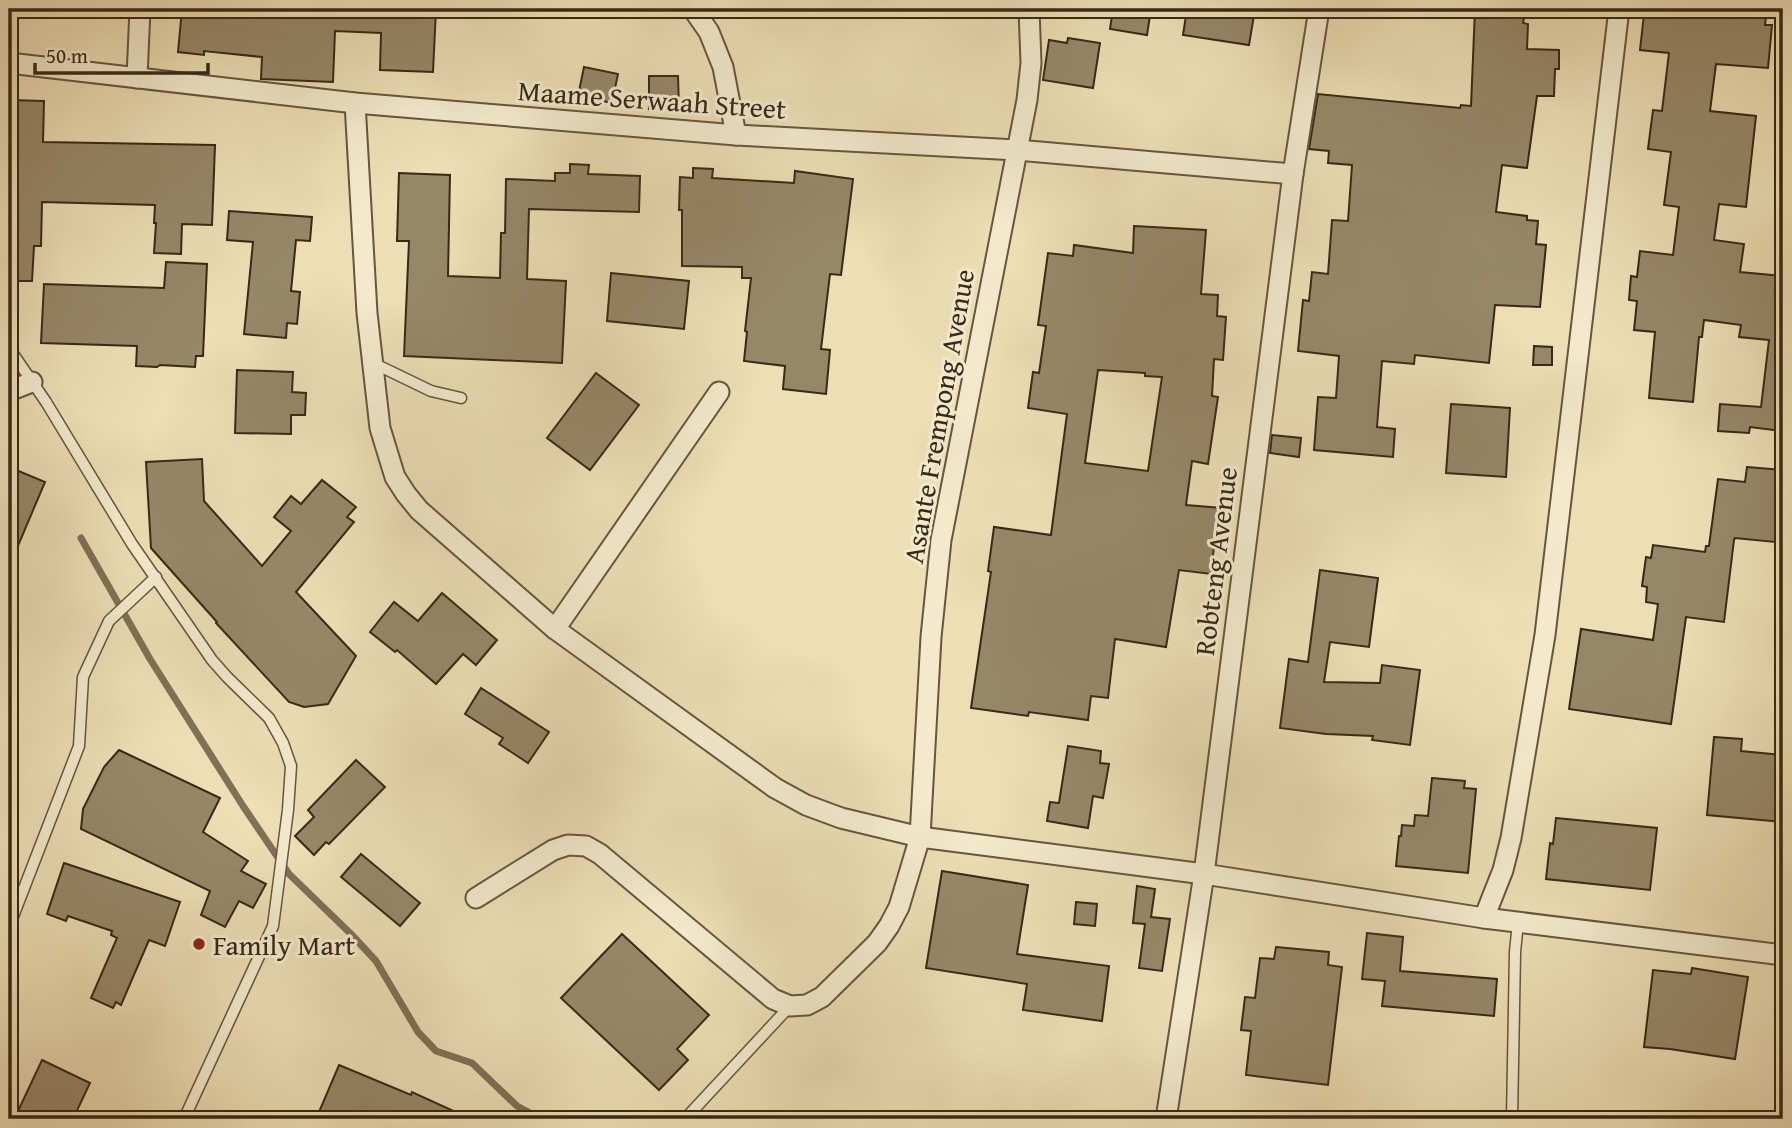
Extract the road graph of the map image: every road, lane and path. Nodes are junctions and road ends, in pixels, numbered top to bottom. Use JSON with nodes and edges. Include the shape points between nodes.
{"nodes":[{"id":1,"x":141,"y":9,"type":"edge"},
{"id":2,"x":693,"y":9,"type":"edge"},
{"id":3,"x":1029,"y":9,"type":"edge"},
{"id":4,"x":1319,"y":9,"type":"edge"},
{"id":5,"x":1619,"y":9,"type":"edge"},
{"id":6,"x":9,"y":63,"type":"edge"},
{"id":7,"x":137,"y":78,"type":"junction"},
{"id":8,"x":355,"y":103,"type":"junction"},
{"id":9,"x":736,"y":135,"type":"junction"},
{"id":10,"x":1017,"y":150,"type":"junction"},
{"id":11,"x":1293,"y":174,"type":"junction"},
{"id":12,"x":9,"y":348,"type":"edge"},
{"id":13,"x":373,"y":363,"type":"junction"},
{"id":14,"x":32,"y":382,"type":"junction"},
{"id":15,"x":9,"y":391,"type":"edge"},
{"id":16,"x":719,"y":391,"type":"dead end"},
{"id":17,"x":461,"y":398,"type":"dead end"},
{"id":18,"x":156,"y":578,"type":"junction"},
{"id":19,"x":555,"y":629,"type":"junction"},
{"id":20,"x":920,"y":837,"type":"junction"},
{"id":21,"x":1204,"y":874,"type":"junction"},
{"id":22,"x":476,"y":898,"type":"dead end"},
{"id":23,"x":1483,"y":918,"type":"junction"},
{"id":24,"x":1518,"y":922,"type":"junction"},
{"id":25,"x":9,"y":927,"type":"edge"},
{"id":26,"x":1783,"y":955,"type":"edge"},
{"id":27,"x":790,"y":1006,"type":"junction"},
{"id":28,"x":184,"y":1119,"type":"edge"},
{"id":29,"x":685,"y":1119,"type":"edge"},
{"id":30,"x":1166,"y":1119,"type":"edge"},
{"id":31,"x":1512,"y":1119,"type":"edge"}],
"edges":[{"from":1,"to":7,"type":"street"},
{"from":2,"to":9,"type":"street","via":[[709,32],[723,67]]},
{"from":3,"to":10,"type":"street","name":"Asante Frempong Avenue","via":[[1030,81]]},
{"from":4,"to":11,"type":"street","name":"Robteng Avenue"},
{"from":5,"to":23,"type":"street","via":[[1545,635],[1511,838]]},
{"from":6,"to":7,"type":"street","name":"Maame Serwaah Street"},
{"from":7,"to":8,"type":"street","name":"Maame Serwaah Street"},
{"from":8,"to":9,"type":"street","name":"Maame Serwaah Street"},
{"from":8,"to":13,"type":"street"},
{"from":9,"to":10,"type":"street","name":"Maame Serwaah Street"},
{"from":10,"to":11,"type":"street","name":"Maame Serwaah Street"},
{"from":10,"to":20,"type":"street","name":"Asante Frempong Avenue","via":[[941,540]]},
{"from":11,"to":21,"type":"street","name":"Robteng Avenue"},
{"from":12,"to":14,"type":"lane"},
{"from":13,"to":17,"type":"lane","via":[[431,391]]},
{"from":13,"to":19,"type":"street","via":[[380,428],[394,477],[419,510]]},
{"from":14,"to":15,"type":"street"},
{"from":14,"to":18,"type":"lane"},
{"from":16,"to":19,"type":"street"},
{"from":18,"to":25,"type":"lane","via":[[109,621],[83,677],[79,746]]},
{"from":18,"to":28,"type":"lane","via":[[212,660],[270,718],[291,766],[273,926]]},
{"from":19,"to":20,"type":"street","via":[[775,788],[841,818]]},
{"from":20,"to":21,"type":"street"},
{"from":20,"to":27,"type":"street","name":"Asante Frempong Avenue","via":[[899,906],[877,943],[822,997],[807,1005]]},
{"from":21,"to":23,"type":"street"},
{"from":21,"to":30,"type":"street","name":"Robteng Avenue"},
{"from":22,"to":27,"type":"street","via":[[554,850],[586,846],[773,999]]},
{"from":23,"to":24,"type":"street"},
{"from":24,"to":26,"type":"street"},
{"from":24,"to":31,"type":"lane"},
{"from":27,"to":29,"type":"lane"}]}
